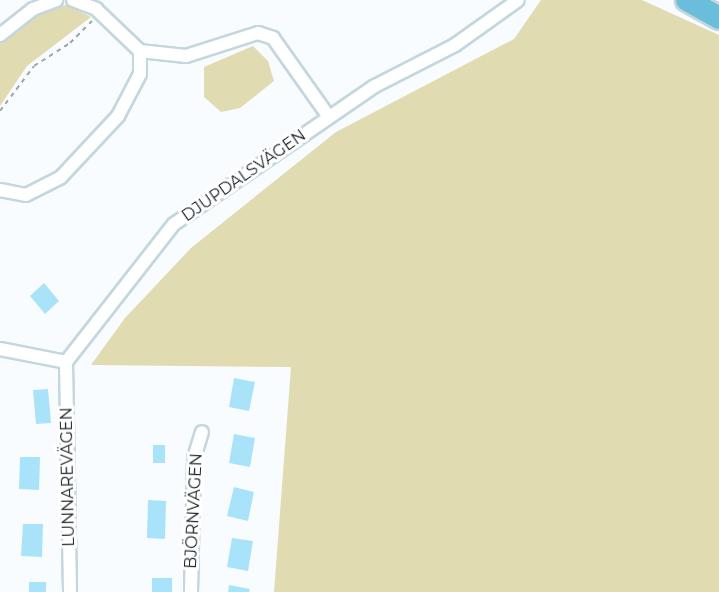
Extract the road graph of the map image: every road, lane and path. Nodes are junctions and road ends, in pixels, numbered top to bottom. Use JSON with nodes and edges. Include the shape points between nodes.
{"nodes":[{"id":1,"x":56,"y":0,"type":"edge"},
{"id":2,"x":73,"y":0,"type":"edge"},
{"id":3,"x":518,"y":0,"type":"edge"},
{"id":4,"x":687,"y":0,"type":"edge"},
{"id":5,"x":100,"y":12,"type":"junction"},
{"id":6,"x":719,"y":18,"type":"edge"},
{"id":7,"x":0,"y":35,"type":"edge"},
{"id":8,"x":140,"y":51,"type":"junction"},
{"id":9,"x":0,"y":111,"type":"edge"},
{"id":10,"x":329,"y":117,"type":"junction"},
{"id":11,"x":0,"y":190,"type":"edge"},
{"id":12,"x":0,"y":349,"type":"edge"},
{"id":13,"x":66,"y":362,"type":"junction"},
{"id":14,"x":202,"y":432,"type":"dead end"},
{"id":15,"x":70,"y":592,"type":"edge"},
{"id":16,"x":191,"y":592,"type":"edge"}],
"edges":[{"from":1,"to":7,"type":"street","via":[[33,9]]},
{"from":2,"to":5,"type":"street"},
{"from":3,"to":10,"type":"street","name":"DJUPDALSVÄGEN","via":[[455,45],[372,87]]},
{"from":4,"to":6,"type":"highway"},
{"from":5,"to":8,"type":"street"},
{"from":5,"to":9,"type":"path","via":[[70,43],[34,66]]},
{"from":8,"to":10,"type":"street","via":[[186,56],[258,33],[273,38]]},
{"from":8,"to":11,"type":"street","via":[[140,74],[118,116],[61,177],[26,195]]},
{"from":10,"to":13,"type":"street","name":"DJUPDALSVÄGEN","via":[[174,224]]},
{"from":12,"to":13,"type":"street"},
{"from":13,"to":15,"type":"street","name":"LUNNAREVÄGEN"},
{"from":14,"to":16,"type":"street","name":"BJÖRNVÄGEN","via":[[194,458]]}]}
